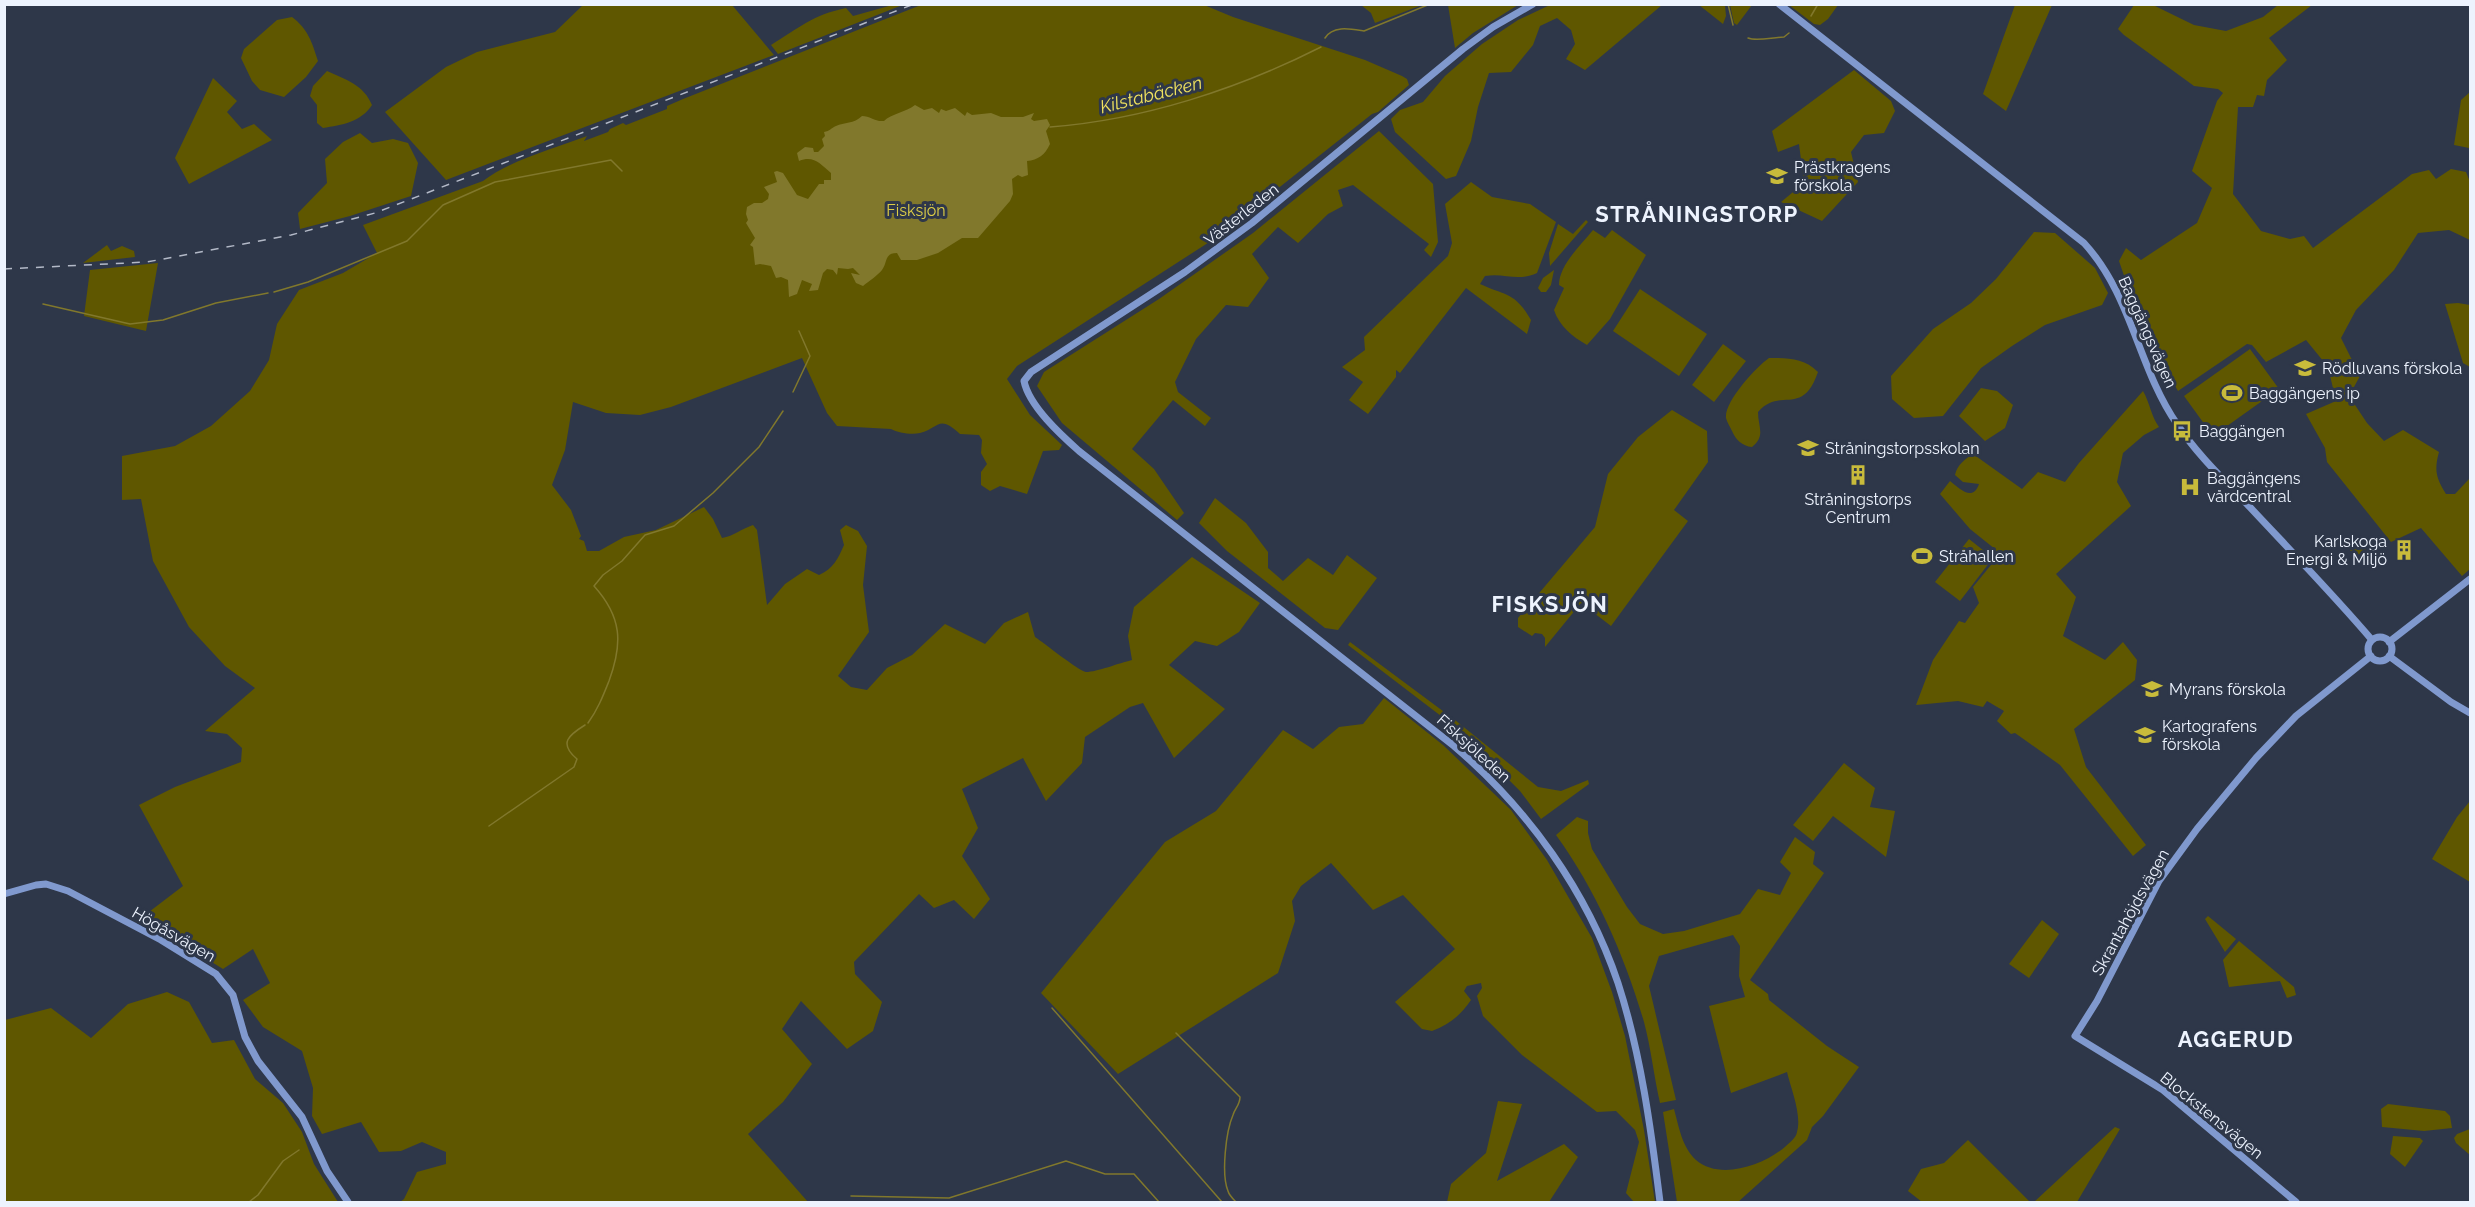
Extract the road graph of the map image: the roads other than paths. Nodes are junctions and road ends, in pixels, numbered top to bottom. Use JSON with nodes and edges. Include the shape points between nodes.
{"nodes":[{"id":1,"x":1533,"y":4,"type":"edge"},
{"id":2,"x":1779,"y":4,"type":"edge"},
{"id":3,"x":1074,"y":447,"type":"joint"},
{"id":4,"x":2470,"y":579,"type":"edge"},
{"id":5,"x":2372,"y":640,"type":"junction"},
{"id":6,"x":2389,"y":642,"type":"junction"},
{"id":7,"x":2370,"y":656,"type":"junction"},
{"id":8,"x":2389,"y":656,"type":"junction"},
{"id":9,"x":2470,"y":713,"type":"edge"},
{"id":10,"x":4,"y":894,"type":"edge"},
{"id":11,"x":2075,"y":1036,"type":"joint"},
{"id":12,"x":348,"y":1203,"type":"edge"},
{"id":13,"x":1660,"y":1203,"type":"edge"},
{"id":14,"x":2296,"y":1203,"type":"edge"}],
"edges":[{"from":1,"to":3,"type":"street","name":"Västerleden","via":[[1463,50],[1208,257],[1031,372],[1024,381],[1026,388],[1051,425]]},
{"from":2,"to":5,"type":"street","name":"Baggängsvägen","via":[[2084,243],[2117,290],[2177,425]]},
{"from":3,"to":13,"type":"street","name":"Fisksjöleden","via":[[1437,731],[1526,818],[1584,906],[1618,983],[1641,1078]]},
{"from":4,"to":6,"type":"street"},
{"from":5,"to":6,"type":"street","via":[[2381,637]]},
{"from":5,"to":7,"type":"street","via":[[2368,647]]},
{"from":6,"to":8,"type":"street"},
{"from":7,"to":8,"type":"street","via":[[2379,661]]},
{"from":7,"to":11,"type":"street","name":"Skrantahöjdsvägen","via":[[2296,716],[2191,837],[2159,881]]},
{"from":8,"to":9,"type":"street"},
{"from":10,"to":12,"type":"street","name":"Högåsvägen","via":[[46,884],[68,891],[216,974],[233,995],[258,1061],[302,1117],[327,1171]]},
{"from":11,"to":14,"type":"street","name":"Blockstensvägen","via":[[2163,1090]]}]}
